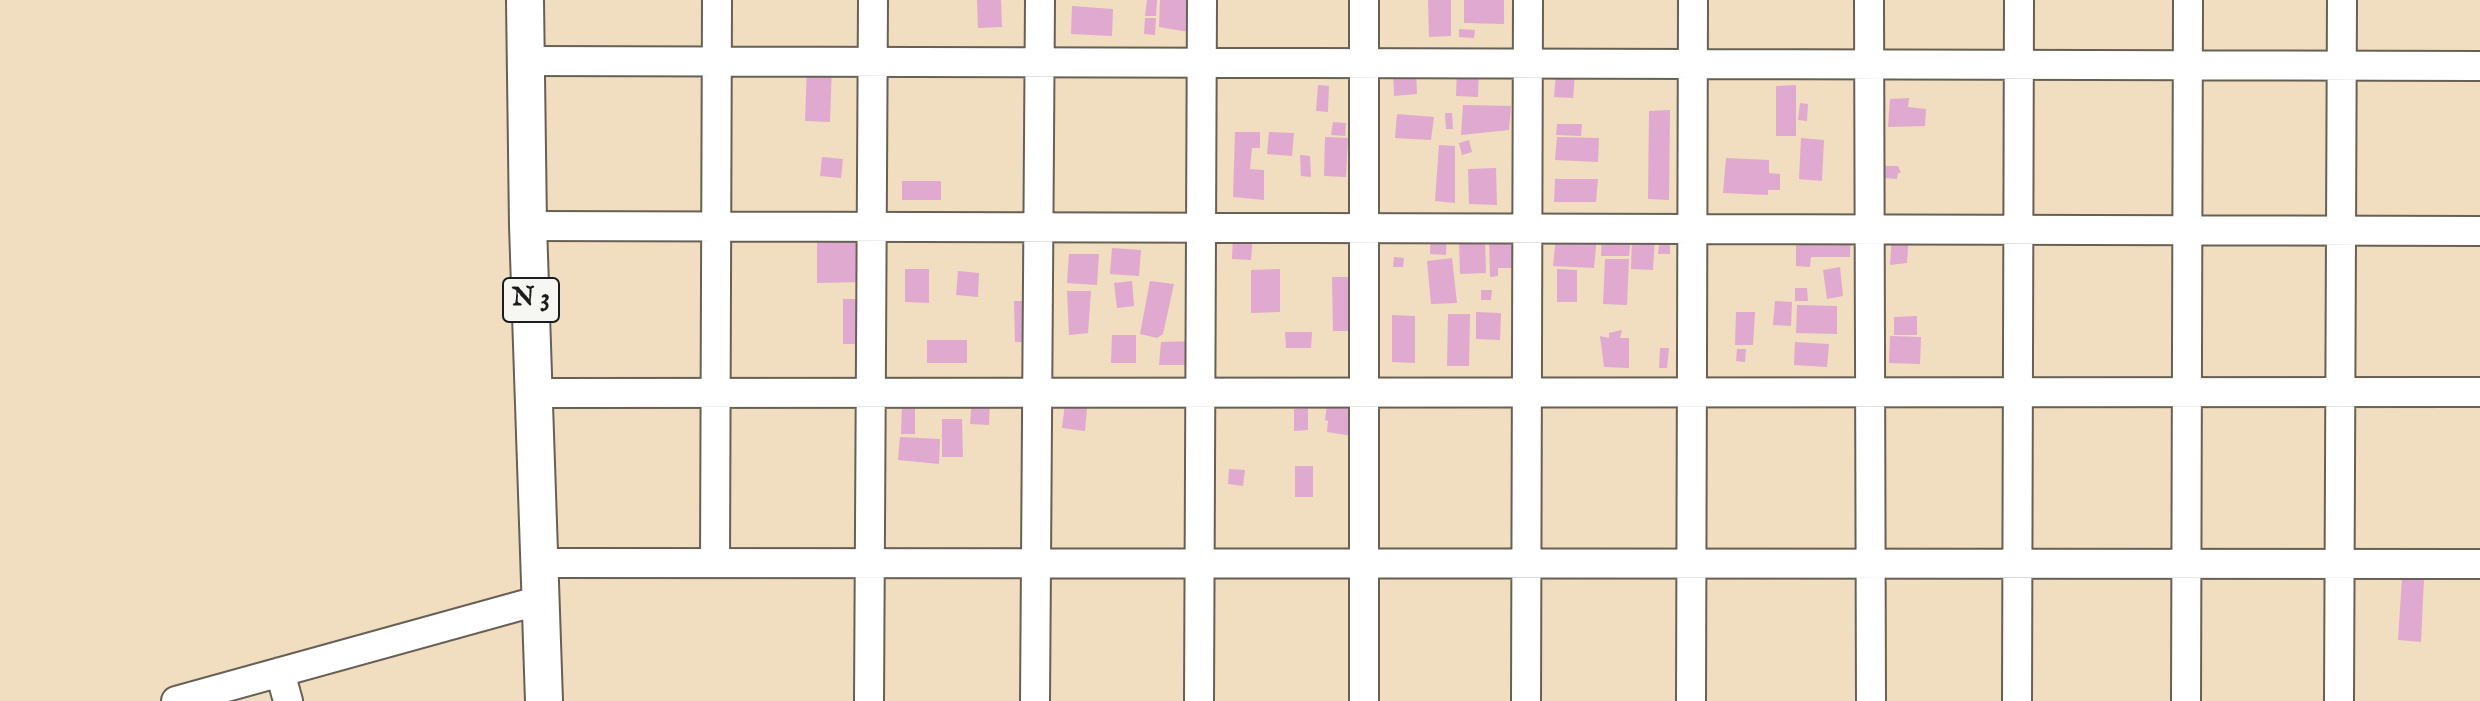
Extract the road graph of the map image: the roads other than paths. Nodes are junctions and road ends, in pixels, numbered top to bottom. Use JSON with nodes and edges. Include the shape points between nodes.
{"nodes":[{"id":1,"x":525,"y":0,"type":"edge"},
{"id":2,"x":717,"y":0,"type":"edge"},
{"id":3,"x":873,"y":0,"type":"edge"},
{"id":4,"x":1040,"y":0,"type":"edge"},
{"id":5,"x":1202,"y":0,"type":"edge"},
{"id":6,"x":1364,"y":0,"type":"edge"},
{"id":7,"x":1528,"y":0,"type":"edge"},
{"id":8,"x":1693,"y":0,"type":"edge"},
{"id":9,"x":1869,"y":0,"type":"edge"},
{"id":10,"x":2019,"y":0,"type":"edge"},
{"id":11,"x":2188,"y":0,"type":"edge"},
{"id":12,"x":2342,"y":0,"type":"edge"},
{"id":13,"x":526,"y":61,"type":"junction"},
{"id":14,"x":717,"y":61,"type":"junction"},
{"id":15,"x":872,"y":61,"type":"junction"},
{"id":16,"x":1040,"y":62,"type":"junction"},
{"id":17,"x":1202,"y":62,"type":"junction"},
{"id":18,"x":1364,"y":63,"type":"junction"},
{"id":19,"x":1528,"y":63,"type":"junction"},
{"id":20,"x":1693,"y":64,"type":"junction"},
{"id":21,"x":1869,"y":65,"type":"junction"},
{"id":22,"x":2019,"y":65,"type":"junction"},
{"id":23,"x":2187,"y":65,"type":"junction"},
{"id":24,"x":2341,"y":66,"type":"junction"},
{"id":25,"x":2480,"y":66,"type":"edge"},
{"id":26,"x":716,"y":225,"type":"junction"},
{"id":27,"x":528,"y":226,"type":"junction"},
{"id":28,"x":872,"y":226,"type":"junction"},
{"id":29,"x":1038,"y":226,"type":"junction"},
{"id":30,"x":1201,"y":227,"type":"junction"},
{"id":31,"x":1364,"y":227,"type":"junction"},
{"id":32,"x":1527,"y":228,"type":"junction"},
{"id":33,"x":1692,"y":228,"type":"junction"},
{"id":34,"x":1869,"y":229,"type":"junction"},
{"id":35,"x":2018,"y":229,"type":"junction"},
{"id":36,"x":2187,"y":230,"type":"junction"},
{"id":37,"x":2341,"y":230,"type":"junction"},
{"id":38,"x":2480,"y":231,"type":"edge"},
{"id":39,"x":871,"y":392,"type":"junction"},
{"id":40,"x":1364,"y":392,"type":"junction"},
{"id":41,"x":1870,"y":392,"type":"junction"},
{"id":42,"x":2018,"y":392,"type":"junction"},
{"id":43,"x":2187,"y":392,"type":"junction"},
{"id":44,"x":2340,"y":392,"type":"junction"},
{"id":45,"x":2480,"y":392,"type":"edge"},
{"id":46,"x":534,"y":393,"type":"junction"},
{"id":47,"x":716,"y":393,"type":"junction"},
{"id":48,"x":1037,"y":393,"type":"junction"},
{"id":49,"x":1200,"y":393,"type":"junction"},
{"id":50,"x":1527,"y":393,"type":"junction"},
{"id":51,"x":1692,"y":393,"type":"junction"},
{"id":52,"x":539,"y":563,"type":"junction"},
{"id":53,"x":715,"y":563,"type":"junction"},
{"id":54,"x":870,"y":563,"type":"junction"},
{"id":55,"x":1036,"y":563,"type":"junction"},
{"id":56,"x":1200,"y":563,"type":"junction"},
{"id":57,"x":1364,"y":563,"type":"junction"},
{"id":58,"x":1526,"y":563,"type":"junction"},
{"id":59,"x":1692,"y":563,"type":"junction"},
{"id":60,"x":1870,"y":564,"type":"junction"},
{"id":61,"x":2017,"y":564,"type":"junction"},
{"id":62,"x":2186,"y":564,"type":"junction"},
{"id":63,"x":2340,"y":564,"type":"junction"},
{"id":64,"x":2480,"y":564,"type":"edge"},
{"id":65,"x":541,"y":600,"type":"junction"},
{"id":66,"x":280,"y":672,"type":"junction"},
{"id":67,"x":176,"y":701,"type":"edge"},
{"id":68,"x":288,"y":701,"type":"edge"},
{"id":69,"x":544,"y":701,"type":"edge"},
{"id":70,"x":869,"y":701,"type":"edge"},
{"id":71,"x":1035,"y":701,"type":"edge"},
{"id":72,"x":1199,"y":701,"type":"edge"},
{"id":73,"x":1364,"y":701,"type":"edge"},
{"id":74,"x":1526,"y":701,"type":"edge"},
{"id":75,"x":1691,"y":701,"type":"edge"},
{"id":76,"x":1871,"y":701,"type":"edge"},
{"id":77,"x":2017,"y":701,"type":"edge"},
{"id":78,"x":2186,"y":701,"type":"edge"},
{"id":79,"x":2339,"y":701,"type":"edge"}],
"edges":[{"from":1,"to":13,"type":"main road","number":"N 3"},
{"from":2,"to":14,"type":"street"},
{"from":3,"to":15,"type":"street"},
{"from":4,"to":16,"type":"street"},
{"from":5,"to":17,"type":"street"},
{"from":6,"to":18,"type":"street"},
{"from":7,"to":19,"type":"street"},
{"from":8,"to":20,"type":"street"},
{"from":9,"to":21,"type":"street"},
{"from":10,"to":22,"type":"street"},
{"from":11,"to":23,"type":"street"},
{"from":12,"to":24,"type":"street"},
{"from":13,"to":14,"type":"street"},
{"from":13,"to":27,"type":"main road","number":"N 3"},
{"from":14,"to":15,"type":"street"},
{"from":14,"to":26,"type":"street"},
{"from":15,"to":16,"type":"street"},
{"from":15,"to":28,"type":"street"},
{"from":16,"to":17,"type":"street"},
{"from":16,"to":29,"type":"street"},
{"from":17,"to":18,"type":"street"},
{"from":17,"to":30,"type":"street"},
{"from":18,"to":19,"type":"street"},
{"from":18,"to":31,"type":"street"},
{"from":19,"to":20,"type":"street"},
{"from":19,"to":32,"type":"street"},
{"from":20,"to":21,"type":"street"},
{"from":20,"to":33,"type":"street"},
{"from":21,"to":22,"type":"street"},
{"from":21,"to":34,"type":"street"},
{"from":22,"to":23,"type":"street"},
{"from":22,"to":35,"type":"street"},
{"from":23,"to":24,"type":"street"},
{"from":23,"to":36,"type":"street"},
{"from":24,"to":25,"type":"street"},
{"from":24,"to":37,"type":"street"},
{"from":26,"to":27,"type":"street"},
{"from":26,"to":28,"type":"street"},
{"from":26,"to":47,"type":"street"},
{"from":27,"to":46,"type":"main road","number":"N 3"},
{"from":28,"to":29,"type":"street"},
{"from":28,"to":39,"type":"street"},
{"from":29,"to":30,"type":"street"},
{"from":29,"to":48,"type":"street"},
{"from":30,"to":31,"type":"street"},
{"from":30,"to":49,"type":"street"},
{"from":31,"to":32,"type":"street"},
{"from":31,"to":40,"type":"street"},
{"from":32,"to":33,"type":"street"},
{"from":32,"to":50,"type":"street"},
{"from":33,"to":34,"type":"street"},
{"from":33,"to":51,"type":"street"},
{"from":34,"to":35,"type":"street"},
{"from":34,"to":41,"type":"street"},
{"from":35,"to":36,"type":"street"},
{"from":35,"to":42,"type":"street"},
{"from":36,"to":37,"type":"street"},
{"from":36,"to":43,"type":"street"},
{"from":37,"to":38,"type":"street"},
{"from":37,"to":44,"type":"street"},
{"from":39,"to":47,"type":"street"},
{"from":39,"to":48,"type":"street"},
{"from":39,"to":54,"type":"street"},
{"from":40,"to":49,"type":"street"},
{"from":40,"to":50,"type":"street"},
{"from":40,"to":57,"type":"street"},
{"from":41,"to":42,"type":"street"},
{"from":41,"to":51,"type":"street"},
{"from":41,"to":60,"type":"street"},
{"from":42,"to":43,"type":"street"},
{"from":42,"to":61,"type":"street"},
{"from":43,"to":44,"type":"street"},
{"from":43,"to":62,"type":"street"},
{"from":44,"to":45,"type":"street"},
{"from":44,"to":63,"type":"street"},
{"from":46,"to":47,"type":"street"},
{"from":46,"to":52,"type":"main road","number":"N 3"},
{"from":47,"to":53,"type":"street"},
{"from":48,"to":49,"type":"street"},
{"from":48,"to":55,"type":"street"},
{"from":49,"to":56,"type":"street"},
{"from":50,"to":51,"type":"street"},
{"from":50,"to":58,"type":"street"},
{"from":51,"to":59,"type":"street"},
{"from":52,"to":53,"type":"street"},
{"from":52,"to":65,"type":"main road","number":"N 3"},
{"from":53,"to":54,"type":"street"},
{"from":54,"to":55,"type":"street"},
{"from":54,"to":70,"type":"street"},
{"from":55,"to":56,"type":"street"},
{"from":55,"to":71,"type":"street"},
{"from":56,"to":57,"type":"street"},
{"from":56,"to":72,"type":"street"},
{"from":57,"to":58,"type":"street"},
{"from":57,"to":73,"type":"street"},
{"from":58,"to":59,"type":"street"},
{"from":58,"to":74,"type":"street"},
{"from":59,"to":60,"type":"street"},
{"from":59,"to":75,"type":"street"},
{"from":60,"to":61,"type":"street"},
{"from":60,"to":76,"type":"street"},
{"from":61,"to":62,"type":"street"},
{"from":61,"to":77,"type":"street"},
{"from":62,"to":63,"type":"street"},
{"from":62,"to":78,"type":"street"},
{"from":63,"to":64,"type":"street"},
{"from":63,"to":79,"type":"street"},
{"from":65,"to":66,"type":"street"},
{"from":65,"to":69,"type":"main road","number":"N 3"},
{"from":66,"to":67,"type":"street"},
{"from":66,"to":68,"type":"street"}]}
